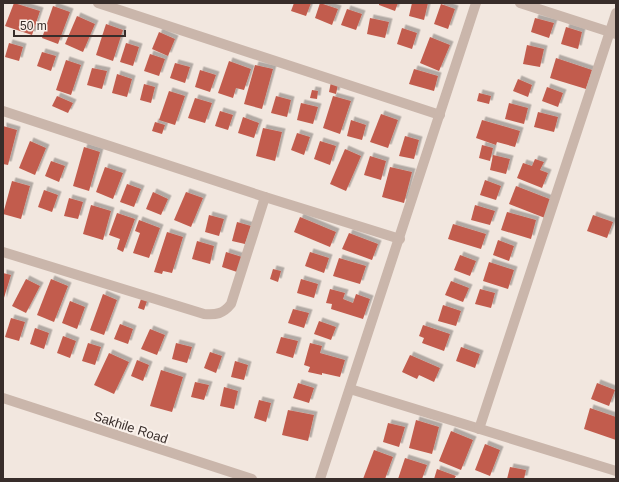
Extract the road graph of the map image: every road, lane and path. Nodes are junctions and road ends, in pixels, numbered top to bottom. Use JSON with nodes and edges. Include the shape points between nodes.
{"nodes":[{"id":1,"x":98,"y":3,"type":"edge"},
{"id":2,"x":476,"y":3,"type":"edge"},
{"id":3,"x":520,"y":3,"type":"edge"},
{"id":4,"x":616,"y":13,"type":"edge"},
{"id":5,"x":613,"y":33,"type":"edge"},
{"id":6,"x":3,"y":111,"type":"edge"},
{"id":7,"x":440,"y":115,"type":"junction"},
{"id":8,"x":265,"y":197,"type":"junction"},
{"id":9,"x":400,"y":238,"type":"junction"},
{"id":10,"x":3,"y":252,"type":"edge"},
{"id":11,"x":350,"y":389,"type":"junction"},
{"id":12,"x":3,"y":398,"type":"edge"},
{"id":13,"x":479,"y":429,"type":"junction"},
{"id":14,"x":616,"y":471,"type":"edge"},
{"id":15,"x":252,"y":479,"type":"edge"},
{"id":16,"x":320,"y":479,"type":"edge"}],
"edges":[{"from":1,"to":7,"type":"street"},
{"from":2,"to":7,"type":"street"},
{"from":3,"to":5,"type":"street"},
{"from":4,"to":5,"type":"street"},
{"from":5,"to":13,"type":"street"},
{"from":6,"to":8,"type":"street"},
{"from":7,"to":9,"type":"street"},
{"from":8,"to":9,"type":"street"},
{"from":8,"to":10,"type":"street","via":[[231,304],[226,311],[219,314],[204,314]]},
{"from":9,"to":11,"type":"street"},
{"from":11,"to":13,"type":"street"},
{"from":11,"to":16,"type":"street"},
{"from":12,"to":15,"type":"street","name":"Sakhile Road"},
{"from":13,"to":14,"type":"street"}]}
